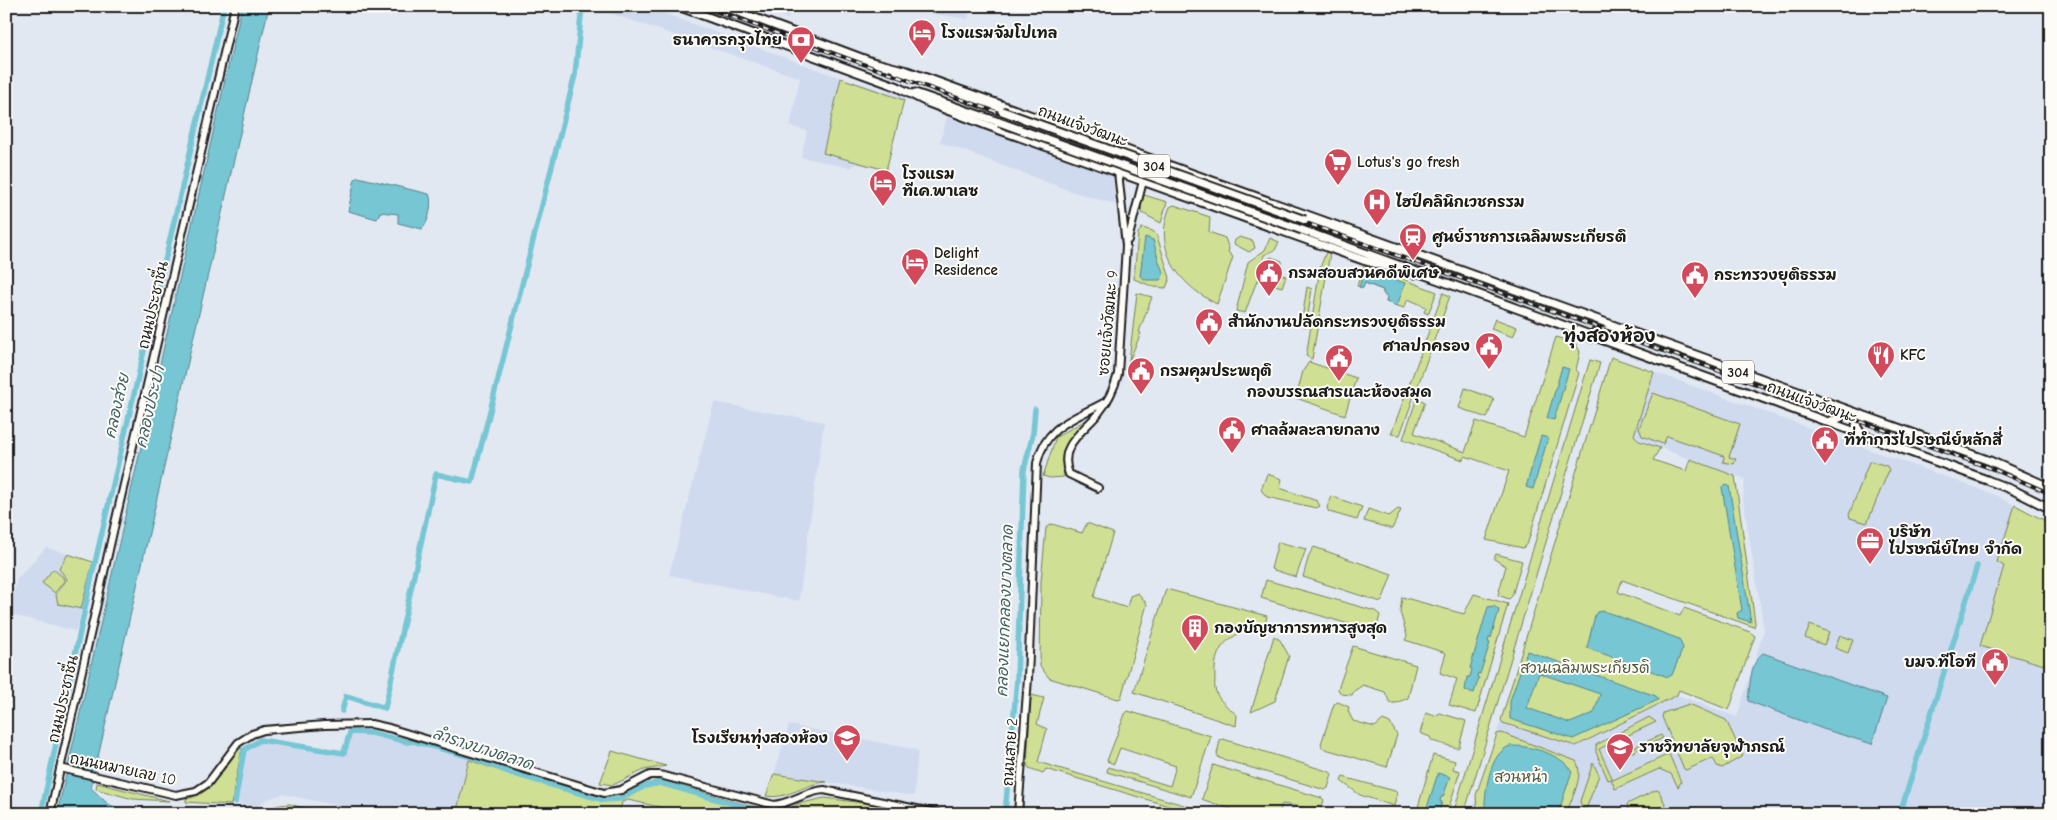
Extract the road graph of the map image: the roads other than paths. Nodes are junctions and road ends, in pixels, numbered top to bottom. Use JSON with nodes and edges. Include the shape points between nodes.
{"nodes":[{"id":1,"x":235,"y":6,"type":"edge"},
{"id":2,"x":670,"y":6,"type":"edge"},
{"id":3,"x":678,"y":6,"type":"edge"},
{"id":4,"x":723,"y":6,"type":"edge"},
{"id":5,"x":685,"y":10,"type":"junction"},
{"id":6,"x":876,"y":63,"type":"junction"},
{"id":7,"x":895,"y":86,"type":"junction"},
{"id":8,"x":1113,"y":145,"type":"junction"},
{"id":9,"x":1151,"y":159,"type":"junction"},
{"id":10,"x":1107,"y":167,"type":"junction"},
{"id":11,"x":1179,"y":168,"type":"junction"},
{"id":12,"x":1118,"y":172,"type":"junction"},
{"id":13,"x":1143,"y":181,"type":"junction"},
{"id":14,"x":1169,"y":190,"type":"junction"},
{"id":15,"x":1126,"y":246,"type":"junction"},
{"id":16,"x":1424,"y":258,"type":"junction"},
{"id":17,"x":1421,"y":274,"type":"junction"},
{"id":18,"x":1619,"y":328,"type":"junction"},
{"id":19,"x":1591,"y":338,"type":"junction"},
{"id":20,"x":1107,"y":401,"type":"junction"},
{"id":21,"x":1841,"y":408,"type":"junction"},
{"id":22,"x":1865,"y":417,"type":"junction"},
{"id":23,"x":1827,"y":422,"type":"junction"},
{"id":24,"x":1861,"y":434,"type":"junction"},
{"id":25,"x":1098,"y":488,"type":"dead end"},
{"id":26,"x":2051,"y":488,"type":"edge"},
{"id":27,"x":2051,"y":509,"type":"edge"},
{"id":28,"x":63,"y":768,"type":"junction"},
{"id":29,"x":50,"y":814,"type":"edge"},
{"id":30,"x":941,"y":814,"type":"edge"},
{"id":31,"x":1018,"y":814,"type":"edge"}],
"edges":[{"from":1,"to":28,"type":"street","name":"ถนนประชาชื่น"},
{"from":2,"to":5,"type":"main road","name":"ถนนแจ้งวัฒนะ","number":"304"},
{"from":3,"to":5,"type":"main road","name":"ถนนแจ้งวัฒนะ","number":"304"},
{"from":4,"to":6,"type":"main road","name":"ถนนแจ้งวัฒนะ","number":"304"},
{"from":5,"to":7,"type":"main road","name":"ถนนแจ้งวัฒนะ","number":"304"},
{"from":6,"to":8,"type":"main road","name":"ถนนแจ้งวัฒนะ","number":"304","via":[[907,71]]},
{"from":6,"to":16,"type":"main road","name":"ถนนแจ้งวัฒนะ","number":"304","bridge":true,"via":[[1397,253]]},
{"from":7,"to":10,"type":"main road","name":"ถนนแจ้งวัฒนะ","number":"304","via":[[945,110]]},
{"from":7,"to":17,"type":"main road","name":"ถนนแจ้งวัฒนะ","number":"304","bridge":true},
{"from":8,"to":9,"type":"main road","name":"ถนนแจ้งวัฒนะ","number":"304"},
{"from":8,"to":10,"type":"main road","via":[[1117,151],[1116,159],[1112,166]]},
{"from":9,"to":11,"type":"main road","name":"ถนนแจ้งวัฒนะ","number":"304"},
{"from":9,"to":13,"type":"main road"},
{"from":10,"to":12,"type":"main road","name":"ถนนแจ้งวัฒนะ","number":"304"},
{"from":11,"to":14,"type":"main road","via":[[1165,177],[1165,186]]},
{"from":11,"to":16,"type":"main road","name":"ถนนแจ้งวัฒนะ","number":"304"},
{"from":12,"to":13,"type":"main road","name":"ถนนแจ้งวัฒนะ","number":"304"},
{"from":12,"to":15,"type":"street","name":"ซอยแจ้งวัฒนะ 9"},
{"from":13,"to":14,"type":"main road","name":"ถนนแจ้งวัฒนะ","number":"304"},
{"from":13,"to":15,"type":"street","name":"ซอยแจ้งวัฒนะ 9"},
{"from":14,"to":17,"type":"main road","name":"ถนนแจ้งวัฒนะ","number":"304","via":[[1379,265],[1409,274]]},
{"from":15,"to":20,"type":"street","name":"ซอยแจ้งวัฒนะ 9","via":[[1120,357],[1116,383]]},
{"from":16,"to":18,"type":"main road","name":"ถนนแจ้งวัฒนะ","number":"304"},
{"from":17,"to":19,"type":"main road","name":"ถนนแจ้งวัฒนะ","number":"304"},
{"from":18,"to":19,"type":"main road","via":[[1595,332]]},
{"from":18,"to":21,"type":"main road","name":"ถนนแจ้งวัฒนะ","number":"304"},
{"from":19,"to":23,"type":"main road","name":"ถนนแจ้งวัฒนะ","number":"304"},
{"from":20,"to":25,"type":"street","name":"ซอยแจ้งวัฒนะ 9","via":[[1068,446],[1066,455],[1069,474]]},
{"from":20,"to":31,"type":"street","name":"ถนนสาย 2","via":[[1056,428],[1039,452]]},
{"from":21,"to":22,"type":"main road","name":"ถนนแจ้งวัฒนะ","number":"304"},
{"from":21,"to":23,"type":"main road","via":[[1840,418]]},
{"from":22,"to":24,"type":"main road","via":[[1856,425]]},
{"from":22,"to":26,"type":"main road","name":"ถนนแจ้งวัฒนะ","number":"304","via":[[1990,461]]},
{"from":23,"to":24,"type":"main road","name":"ถนนแจ้งวัฒนะ","number":"304"},
{"from":24,"to":27,"type":"main road","name":"ถนนแจ้งวัฒนะ","number":"304","via":[[2015,491]]},
{"from":28,"to":29,"type":"street","name":"ถนนประชาชื่น"},
{"from":28,"to":30,"type":"street","name":"ถนนหมายเลข 10","via":[[176,795],[196,791],[208,783],[238,743],[264,730],[371,724],[516,764],[604,793],[660,775],[774,805],[787,803],[814,790],[824,790]]}]}
